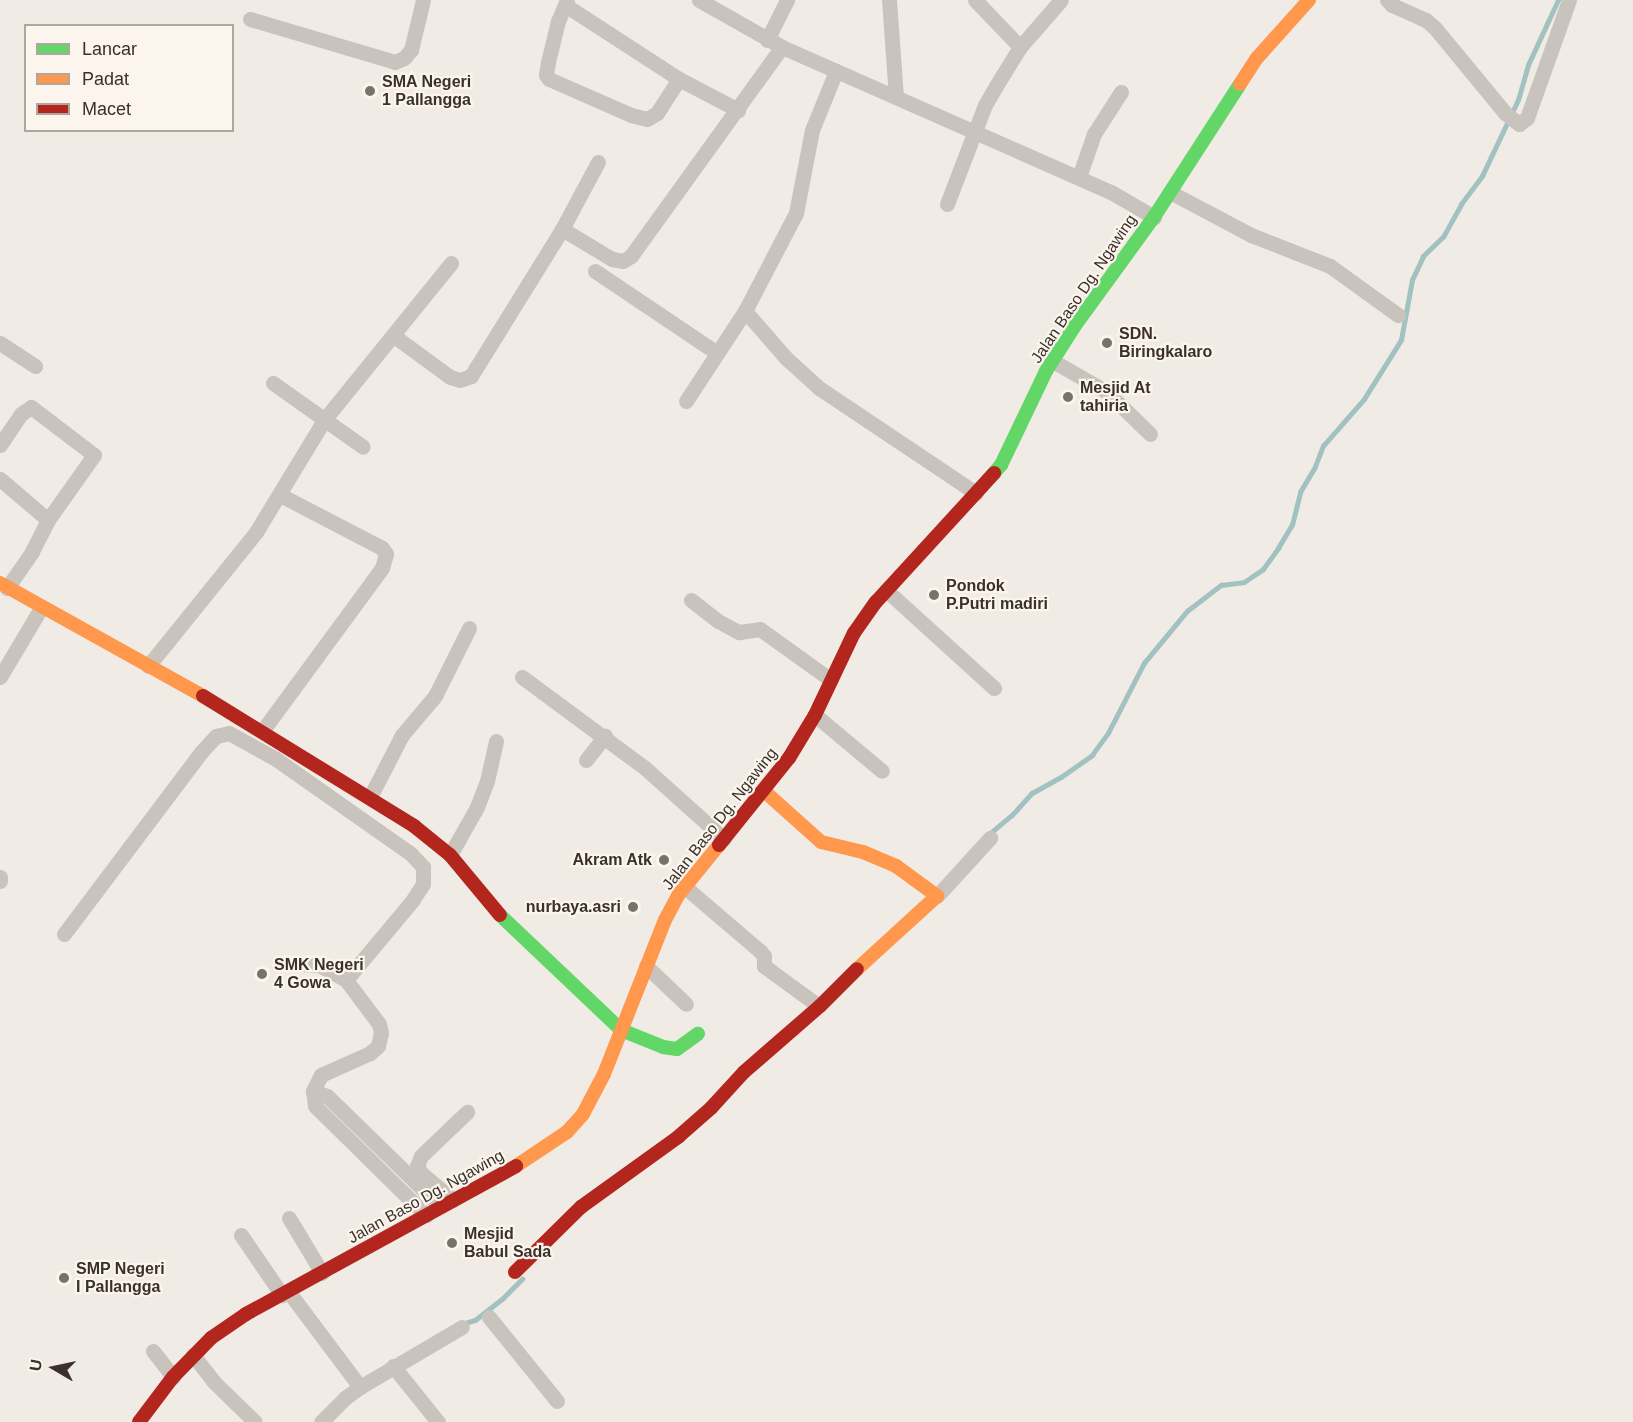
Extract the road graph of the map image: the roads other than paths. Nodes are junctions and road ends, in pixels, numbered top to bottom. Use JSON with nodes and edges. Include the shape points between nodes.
{"nodes":[{"id":1,"x":423,"y":0,"type":"edge"},
{"id":2,"x":699,"y":0,"type":"edge"},
{"id":3,"x":787,"y":0,"type":"edge"},
{"id":4,"x":889,"y":0,"type":"edge"},
{"id":5,"x":975,"y":0,"type":"edge"},
{"id":6,"x":1061,"y":0,"type":"edge"},
{"id":7,"x":1309,"y":0,"type":"edge"},
{"id":8,"x":1387,"y":0,"type":"edge"},
{"id":9,"x":1569,"y":0,"type":"edge"},
{"id":10,"x":566,"y":3,"type":"edge"},
{"id":11,"x":250,"y":19,"type":"dead end"},
{"id":12,"x":767,"y":40,"type":"junction"},
{"id":13,"x":782,"y":47,"type":"junction"},
{"id":14,"x":1020,"y":47,"type":"junction"},
{"id":15,"x":836,"y":71,"type":"junction"},
{"id":16,"x":679,"y":79,"type":"junction"},
{"id":17,"x":1121,"y":92,"type":"dead end"},
{"id":18,"x":896,"y":97,"type":"junction"},
{"id":19,"x":738,"y":110,"type":"junction"},
{"id":20,"x":975,"y":131,"type":"junction"},
{"id":21,"x":597,"y":162,"type":"dead end"},
{"id":22,"x":1079,"y":177,"type":"junction"},
{"id":23,"x":1170,"y":192,"type":"junction"},
{"id":24,"x":947,"y":204,"type":"dead end"},
{"id":25,"x":1154,"y":217,"type":"junction"},
{"id":26,"x":562,"y":229,"type":"junction"},
{"id":27,"x":451,"y":263,"type":"dead end"},
{"id":28,"x":595,"y":271,"type":"dead end"},
{"id":29,"x":745,"y":311,"type":"junction"},
{"id":30,"x":1398,"y":315,"type":"dead end"},
{"id":31,"x":394,"y":336,"type":"junction"},
{"id":32,"x":0,"y":343,"type":"edge"},
{"id":33,"x":717,"y":353,"type":"junction"},
{"id":34,"x":1053,"y":361,"type":"junction"},
{"id":35,"x":35,"y":366,"type":"dead end"},
{"id":36,"x":273,"y":383,"type":"dead end"},
{"id":37,"x":686,"y":401,"type":"dead end"},
{"id":38,"x":324,"y":420,"type":"junction"},
{"id":39,"x":1150,"y":434,"type":"dead end"},
{"id":40,"x":0,"y":445,"type":"edge"},
{"id":41,"x":363,"y":447,"type":"dead end"},
{"id":42,"x":0,"y":479,"type":"edge"},
{"id":43,"x":976,"y":493,"type":"junction"},
{"id":44,"x":280,"y":495,"type":"junction"},
{"id":45,"x":48,"y":520,"type":"junction"},
{"id":46,"x":3,"y":586,"type":"edge"},
{"id":47,"x":886,"y":590,"type":"junction"},
{"id":48,"x":691,"y":600,"type":"dead end"},
{"id":49,"x":41,"y":608,"type":"junction"},
{"id":50,"x":469,"y":628,"type":"dead end"},
{"id":51,"x":148,"y":666,"type":"junction"},
{"id":52,"x":0,"y":677,"type":"edge"},
{"id":53,"x":522,"y":677,"type":"dead end"},
{"id":54,"x":831,"y":680,"type":"junction"},
{"id":55,"x":994,"y":688,"type":"dead end"},
{"id":56,"x":815,"y":715,"type":"junction"},
{"id":57,"x":263,"y":730,"type":"junction"},
{"id":58,"x":605,"y":736,"type":"junction"},
{"id":59,"x":496,"y":741,"type":"dead end"},
{"id":60,"x":586,"y":760,"type":"dead end"},
{"id":61,"x":882,"y":771,"type":"dead end"},
{"id":62,"x":764,"y":791,"type":"junction"},
{"id":63,"x":370,"y":797,"type":"junction"},
{"id":64,"x":990,"y":838,"type":"dead end"},
{"id":65,"x":724,"y":839,"type":"junction"},
{"id":66,"x":450,"y":855,"type":"junction"},
{"id":67,"x":685,"y":887,"type":"junction"},
{"id":68,"x":933,"y":893,"type":"junction"},
{"id":69,"x":64,"y":934,"type":"dead end"},
{"id":70,"x":297,"y":964,"type":"dead end"},
{"id":71,"x":646,"y":966,"type":"junction"},
{"id":72,"x":346,"y":980,"type":"junction"},
{"id":73,"x":816,"y":1003,"type":"junction"},
{"id":74,"x":686,"y":1004,"type":"dead end"},
{"id":75,"x":621,"y":1030,"type":"junction"},
{"id":76,"x":698,"y":1034,"type":"dead end"},
{"id":77,"x":318,"y":1098,"type":"junction"},
{"id":78,"x":468,"y":1112,"type":"dead end"},
{"id":79,"x":427,"y":1192,"type":"junction"},
{"id":80,"x":414,"y":1203,"type":"junction"},
{"id":81,"x":447,"y":1203,"type":"junction"},
{"id":82,"x":426,"y":1215,"type":"junction"},
{"id":83,"x":289,"y":1218,"type":"dead end"},
{"id":84,"x":241,"y":1235,"type":"dead end"},
{"id":85,"x":515,"y":1272,"type":"dead end"},
{"id":86,"x":322,"y":1273,"type":"junction"},
{"id":87,"x":285,"y":1293,"type":"junction"},
{"id":88,"x":489,"y":1317,"type":"dead end"},
{"id":89,"x":462,"y":1326,"type":"dead end"},
{"id":90,"x":153,"y":1351,"type":"dead end"},
{"id":91,"x":193,"y":1355,"type":"junction"},
{"id":92,"x":393,"y":1366,"type":"junction"},
{"id":93,"x":173,"y":1377,"type":"junction"},
{"id":94,"x":359,"y":1385,"type":"junction"},
{"id":95,"x":557,"y":1401,"type":"dead end"},
{"id":96,"x":139,"y":1422,"type":"edge"},
{"id":97,"x":255,"y":1422,"type":"edge"},
{"id":98,"x":321,"y":1422,"type":"edge"},
{"id":99,"x":438,"y":1422,"type":"edge"}],
"edges":[{"from":1,"to":11,"type":"street","via":[[411,50],[395,62]]},
{"from":2,"to":12,"type":"street"},
{"from":3,"to":12,"type":"street"},
{"from":4,"to":18,"type":"street"},
{"from":5,"to":14,"type":"street"},
{"from":6,"to":14,"type":"street"},
{"from":7,"to":23,"type":"main road","name":"Jalan Baso Dg. Ngawing","via":[[1257,58]]},
{"from":8,"to":9,"type":"street","via":[[1435,28],[1512,122],[1519,124],[1530,110]]},
{"from":10,"to":16,"type":"street"},
{"from":10,"to":16,"type":"street","via":[[548,62],[549,79],[647,119],[657,113]]},
{"from":12,"to":13,"type":"street"},
{"from":13,"to":15,"type":"street"},
{"from":13,"to":19,"type":"street"},
{"from":14,"to":20,"type":"street","via":[[985,105]]},
{"from":15,"to":18,"type":"street"},
{"from":15,"to":29,"type":"street","via":[[812,130],[796,213]]},
{"from":16,"to":19,"type":"street"},
{"from":17,"to":22,"type":"street","via":[[1094,134]]},
{"from":18,"to":20,"type":"street"},
{"from":19,"to":26,"type":"street","via":[[631,256],[623,261],[612,259]]},
{"from":20,"to":22,"type":"street"},
{"from":20,"to":24,"type":"street"},
{"from":21,"to":26,"type":"street"},
{"from":22,"to":25,"type":"street"},
{"from":23,"to":25,"type":"main road","name":"Jalan Baso Dg. Ngawing"},
{"from":23,"to":30,"type":"street","via":[[1258,238],[1330,266]]},
{"from":25,"to":34,"type":"main road","name":"Jalan Baso Dg. Ngawing"},
{"from":26,"to":31,"type":"street","via":[[471,376],[460,380],[450,377]]},
{"from":27,"to":31,"type":"street"},
{"from":28,"to":33,"type":"street"},
{"from":29,"to":33,"type":"street"},
{"from":29,"to":43,"type":"street","via":[[786,358],[819,388]]},
{"from":31,"to":38,"type":"street"},
{"from":32,"to":35,"type":"street"},
{"from":33,"to":37,"type":"street"},
{"from":34,"to":39,"type":"street","via":[[1107,392]]},
{"from":34,"to":43,"type":"main road","name":"Jalan Baso Dg. Ngawing","via":[[1001,465]]},
{"from":36,"to":38,"type":"street"},
{"from":38,"to":41,"type":"street"},
{"from":38,"to":44,"type":"street"},
{"from":40,"to":45,"type":"street","via":[[21,414],[31,407],[94,453],[86,470]]},
{"from":42,"to":45,"type":"street"},
{"from":43,"to":47,"type":"main road","name":"Jalan Baso Dg. Ngawing"},
{"from":44,"to":51,"type":"street","via":[[256,532]]},
{"from":44,"to":57,"type":"street","via":[[382,548],[386,554],[382,568]]},
{"from":45,"to":46,"type":"street","via":[[32,552]]},
{"from":46,"to":49,"type":"main road"},
{"from":47,"to":54,"type":"main road","name":"Jalan Baso Dg. Ngawing","via":[[854,633]]},
{"from":47,"to":55,"type":"street"},
{"from":48,"to":54,"type":"street","via":[[739,632],[760,629]]},
{"from":49,"to":51,"type":"main road"},
{"from":49,"to":52,"type":"street"},
{"from":50,"to":63,"type":"street","via":[[435,696],[402,735]]},
{"from":51,"to":57,"type":"main road"},
{"from":53,"to":58,"type":"street"},
{"from":54,"to":56,"type":"main road","name":"Jalan Baso Dg. Ngawing"},
{"from":56,"to":61,"type":"street"},
{"from":56,"to":62,"type":"main road","name":"Jalan Baso Dg. Ngawing"},
{"from":57,"to":63,"type":"main road"},
{"from":58,"to":60,"type":"street"},
{"from":58,"to":65,"type":"street"},
{"from":59,"to":66,"type":"street","via":[[488,781]]},
{"from":62,"to":65,"type":"main road","name":"Jalan Baso Dg. Ngawing"},
{"from":62,"to":68,"type":"main road","via":[[821,842],[875,856]]},
{"from":63,"to":66,"type":"main road"},
{"from":64,"to":68,"type":"street"},
{"from":65,"to":67,"type":"main road","name":"Jalan Baso Dg. Ngawing"},
{"from":66,"to":75,"type":"main road","via":[[500,915]]},
{"from":67,"to":71,"type":"main road","name":"Jalan Baso Dg. Ngawing","via":[[665,920]]},
{"from":67,"to":73,"type":"street","via":[[760,951],[765,956],[764,966]]},
{"from":68,"to":73,"type":"main road","via":[[864,962]]},
{"from":69,"to":72,"type":"street","via":[[202,751],[216,736],[229,733],[276,759],[411,854],[423,867],[423,884],[412,901]]},
{"from":70,"to":72,"type":"street","via":[[319,965]]},
{"from":71,"to":74,"type":"street"},
{"from":71,"to":75,"type":"main road","name":"Jalan Baso Dg. Ngawing"},
{"from":72,"to":77,"type":"street","via":[[379,1024],[381,1042],[359,1060],[321,1075]]},
{"from":73,"to":85,"type":"main road","via":[[711,1108],[678,1137],[581,1207]]},
{"from":75,"to":76,"type":"main road","via":[[677,1049]]},
{"from":75,"to":81,"type":"main road","name":"Jalan Baso Dg. Ngawing","via":[[583,1114],[567,1132],[521,1164]]},
{"from":77,"to":79,"type":"street"},
{"from":77,"to":80,"type":"street"},
{"from":78,"to":81,"type":"street","via":[[421,1156],[417,1166]]},
{"from":79,"to":80,"type":"street"},
{"from":79,"to":81,"type":"street"},
{"from":80,"to":82,"type":"street"},
{"from":81,"to":82,"type":"main road","name":"Jalan Baso Dg. Ngawing"},
{"from":82,"to":86,"type":"main road","name":"Jalan Baso Dg. Ngawing"},
{"from":83,"to":86,"type":"street"},
{"from":84,"to":87,"type":"street"},
{"from":86,"to":87,"type":"main road","name":"Jalan Baso Dg. Ngawing"},
{"from":87,"to":91,"type":"main road","name":"Jalan Baso Dg. Ngawing","via":[[246,1314]]},
{"from":87,"to":94,"type":"street"},
{"from":88,"to":95,"type":"street"},
{"from":89,"to":92,"type":"street"},
{"from":90,"to":93,"type":"street"},
{"from":91,"to":93,"type":"main road","name":"Jalan Baso Dg. Ngawing"},
{"from":91,"to":97,"type":"street","via":[[214,1383]]},
{"from":92,"to":94,"type":"street"},
{"from":92,"to":99,"type":"street"},
{"from":93,"to":96,"type":"main road","name":"Jalan Baso Dg. Ngawing"},
{"from":94,"to":98,"type":"street"}]}
